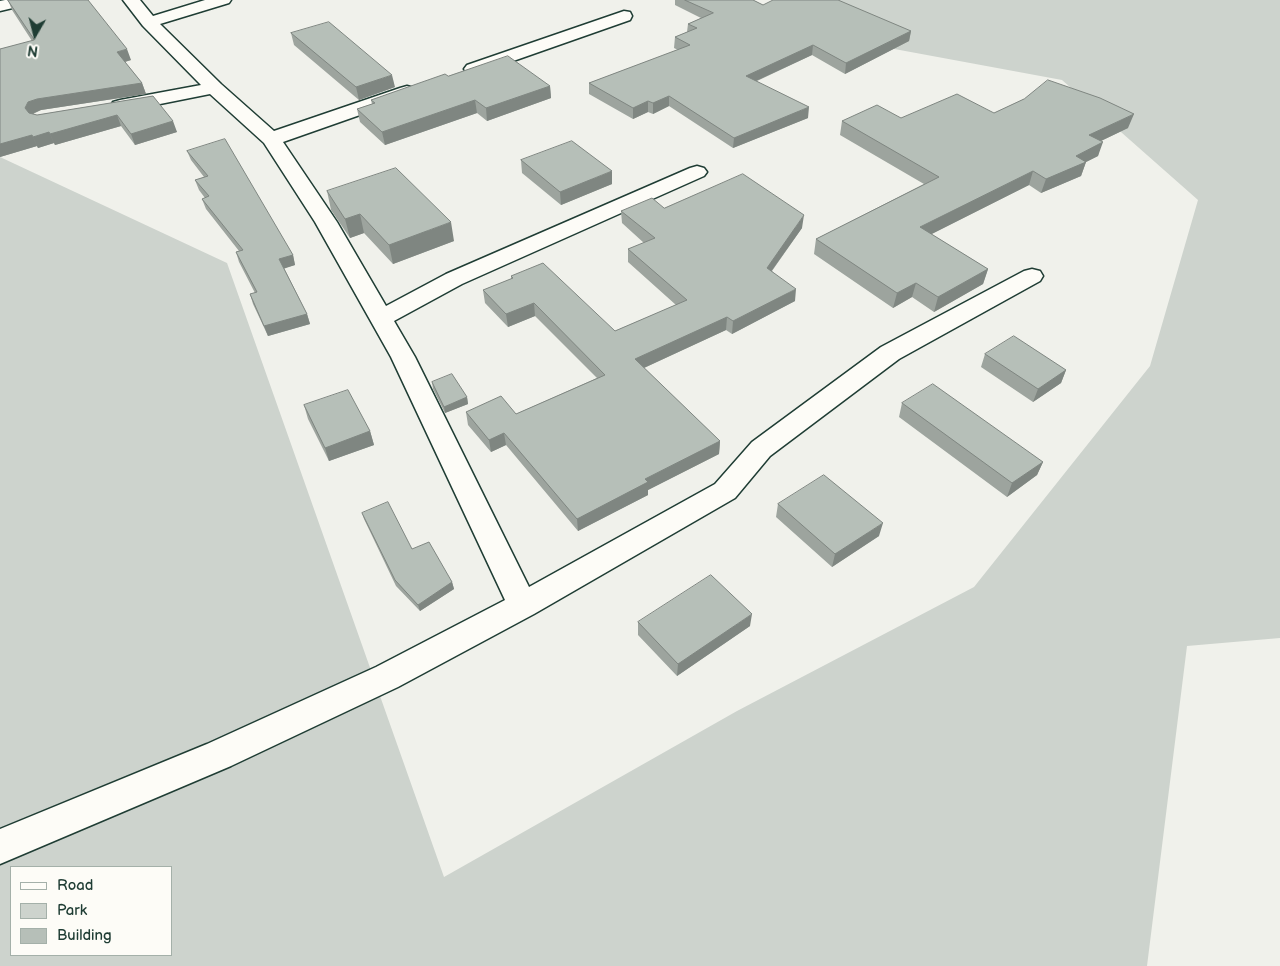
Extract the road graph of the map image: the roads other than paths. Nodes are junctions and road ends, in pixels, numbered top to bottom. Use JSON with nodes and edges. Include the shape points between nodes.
{"nodes":[{"id":1,"x":28,"y":0,"type":"edge"},
{"id":2,"x":131,"y":0,"type":"edge"},
{"id":3,"x":223,"y":0,"type":"edge"},
{"id":4,"x":0,"y":6,"type":"edge"},
{"id":5,"x":624,"y":16,"type":"dead end"},
{"id":6,"x":149,"y":22,"type":"junction"},
{"id":7,"x":457,"y":74,"type":"edge"},
{"id":8,"x":420,"y":87,"type":"edge"},
{"id":9,"x":214,"y":88,"type":"junction"},
{"id":10,"x":104,"y":109,"type":"edge"},
{"id":11,"x":271,"y":139,"type":"junction"},
{"id":12,"x":696,"y":172,"type":"dead end"},
{"id":13,"x":1032,"y":276,"type":"dead end"},
{"id":14,"x":381,"y":318,"type":"junction"},
{"id":15,"x":523,"y":605,"type":"junction"},
{"id":16,"x":0,"y":847,"type":"edge"}],
"edges":[{"from":1,"to":4,"type":"street"},
{"from":2,"to":6,"type":"street"},
{"from":3,"to":6,"type":"street"},
{"from":5,"to":7,"type":"street"},
{"from":6,"to":9,"type":"street"},
{"from":8,"to":11,"type":"street"},
{"from":9,"to":10,"type":"street"},
{"from":9,"to":11,"type":"street"},
{"from":11,"to":14,"type":"street","via":[[326,222]]},
{"from":12,"to":14,"type":"street","via":[[454,279]]},
{"from":13,"to":15,"type":"street","via":[[890,353],[761,449],[725,491]]},
{"from":14,"to":15,"type":"street"},
{"from":15,"to":16,"type":"street","via":[[387,677],[219,756]]}]}
